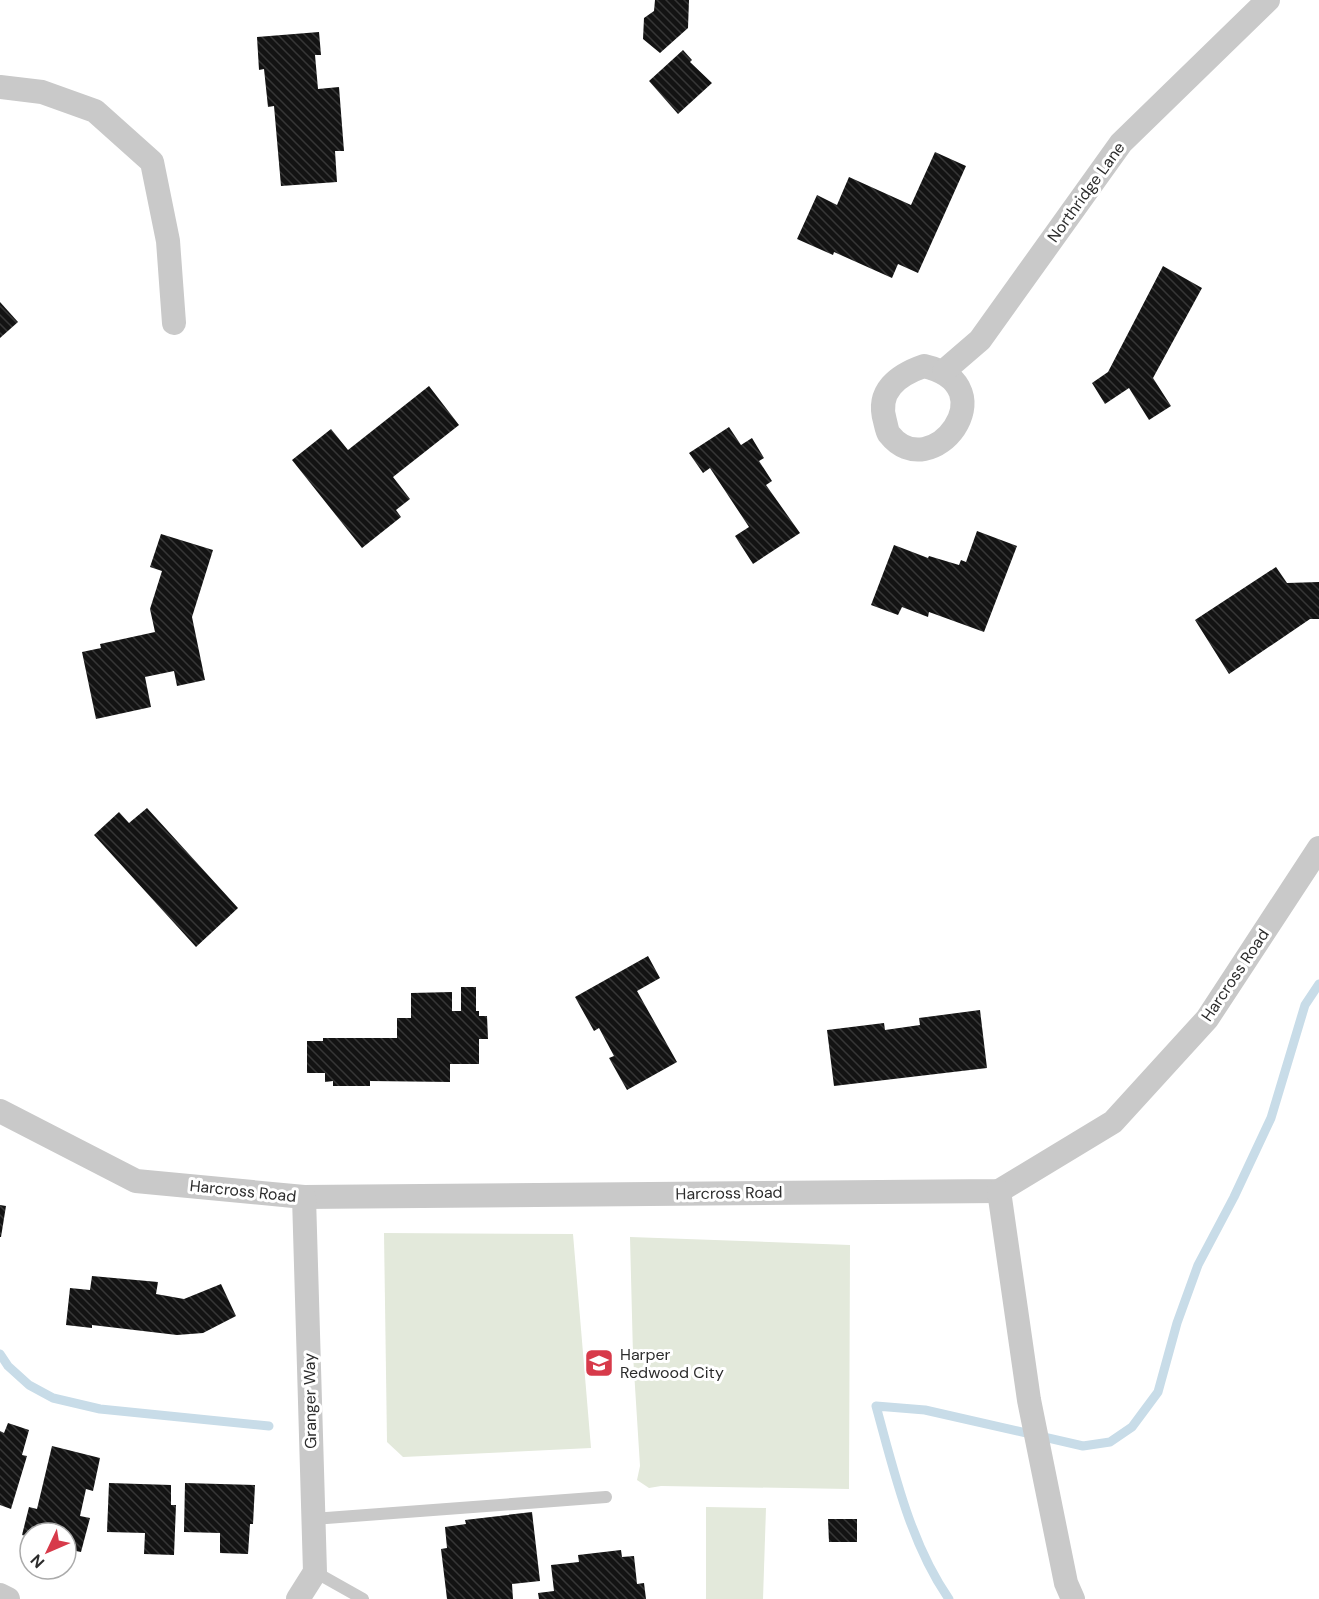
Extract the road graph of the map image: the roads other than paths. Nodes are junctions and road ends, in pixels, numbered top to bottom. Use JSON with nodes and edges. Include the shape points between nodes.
{"nodes":[{"id":1,"x":1268,"y":0,"type":"edge"},
{"id":2,"x":0,"y":87,"type":"edge"},
{"id":3,"x":174,"y":323,"type":"dead end"},
{"id":4,"x":944,"y":371,"type":"dead end"},
{"id":5,"x":1319,"y":848,"type":"edge"},
{"id":6,"x":0,"y":1111,"type":"edge"},
{"id":7,"x":999,"y":1191,"type":"junction"},
{"id":8,"x":304,"y":1197,"type":"junction"},
{"id":9,"x":606,"y":1497,"type":"dead end"},
{"id":10,"x":313,"y":1519,"type":"junction"},
{"id":11,"x":315,"y":1572,"type":"junction"},
{"id":12,"x":0,"y":1595,"type":"edge"},
{"id":13,"x":8,"y":1599,"type":"edge"},
{"id":14,"x":298,"y":1599,"type":"edge"},
{"id":15,"x":363,"y":1599,"type":"edge"},
{"id":16,"x":1073,"y":1599,"type":"edge"}],
"edges":[{"from":1,"to":4,"type":"street","name":"Northridge Lane","via":[[1120,143],[980,340]]},
{"from":2,"to":3,"type":"street","via":[[42,92],[95,111],[152,162],[168,241]]},
{"from":5,"to":7,"type":"street","name":"Harcross Road","via":[[1207,1019],[1113,1122]]},
{"from":6,"to":8,"type":"street","name":"Harcross Road","via":[[136,1181]]},
{"from":7,"to":8,"type":"street","name":"Harcross Road"},
{"from":7,"to":16,"type":"street","via":[[1029,1400],[1066,1583]]},
{"from":8,"to":10,"type":"street","name":"Granger Way"},
{"from":9,"to":10,"type":"lane"},
{"from":10,"to":11,"type":"street","name":"Granger Way"},
{"from":11,"to":14,"type":"street"},
{"from":11,"to":15,"type":"lane"},
{"from":12,"to":13,"type":"street"}]}
